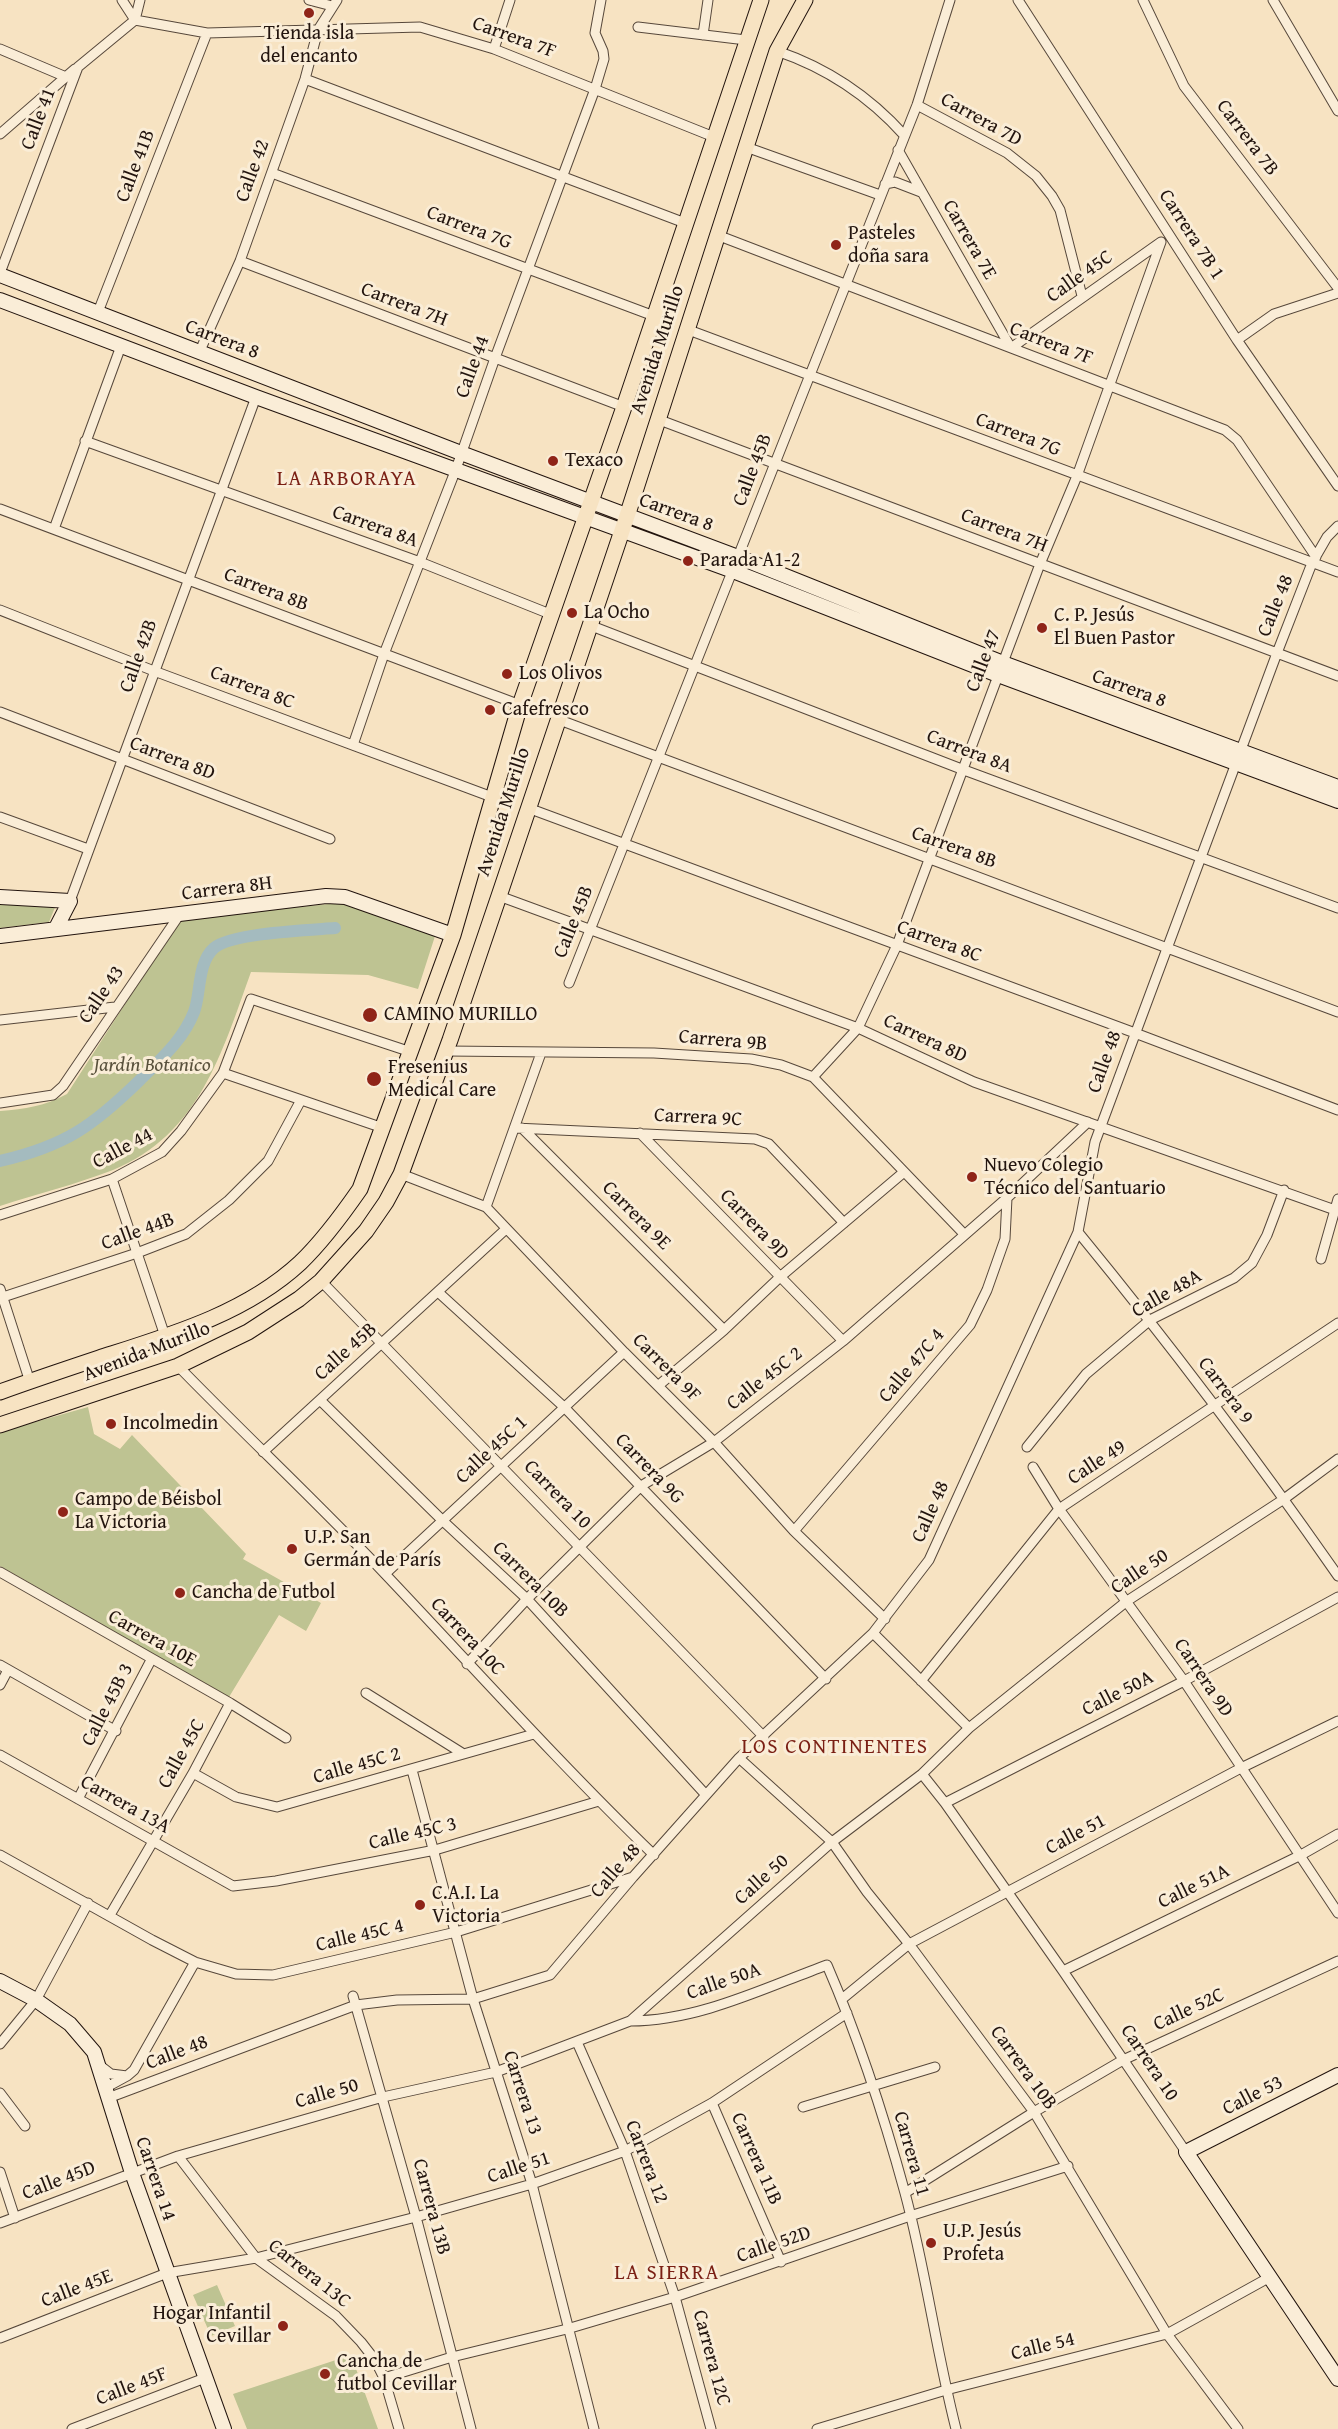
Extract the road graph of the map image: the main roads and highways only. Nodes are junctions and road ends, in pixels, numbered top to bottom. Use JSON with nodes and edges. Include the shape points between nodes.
{"nodes":[{"id":1,"x":761,"y":0,"type":"edge"},
{"id":2,"x":805,"y":0,"type":"edge"},
{"id":3,"x":0,"y":1392,"type":"edge"},
{"id":4,"x":0,"y":1425,"type":"edge"}],
"edges":[{"from":1,"to":3,"type":"main road","name":"Avenida Murillo","via":[[520,705],[453,935],[360,1189],[299,1263],[261,1292],[165,1336]]},
{"from":2,"to":4,"type":"main road","name":"Avenida Murillo","via":[[777,51],[624,523],[401,1173],[366,1232],[321,1281],[248,1332],[178,1366]]}]}
